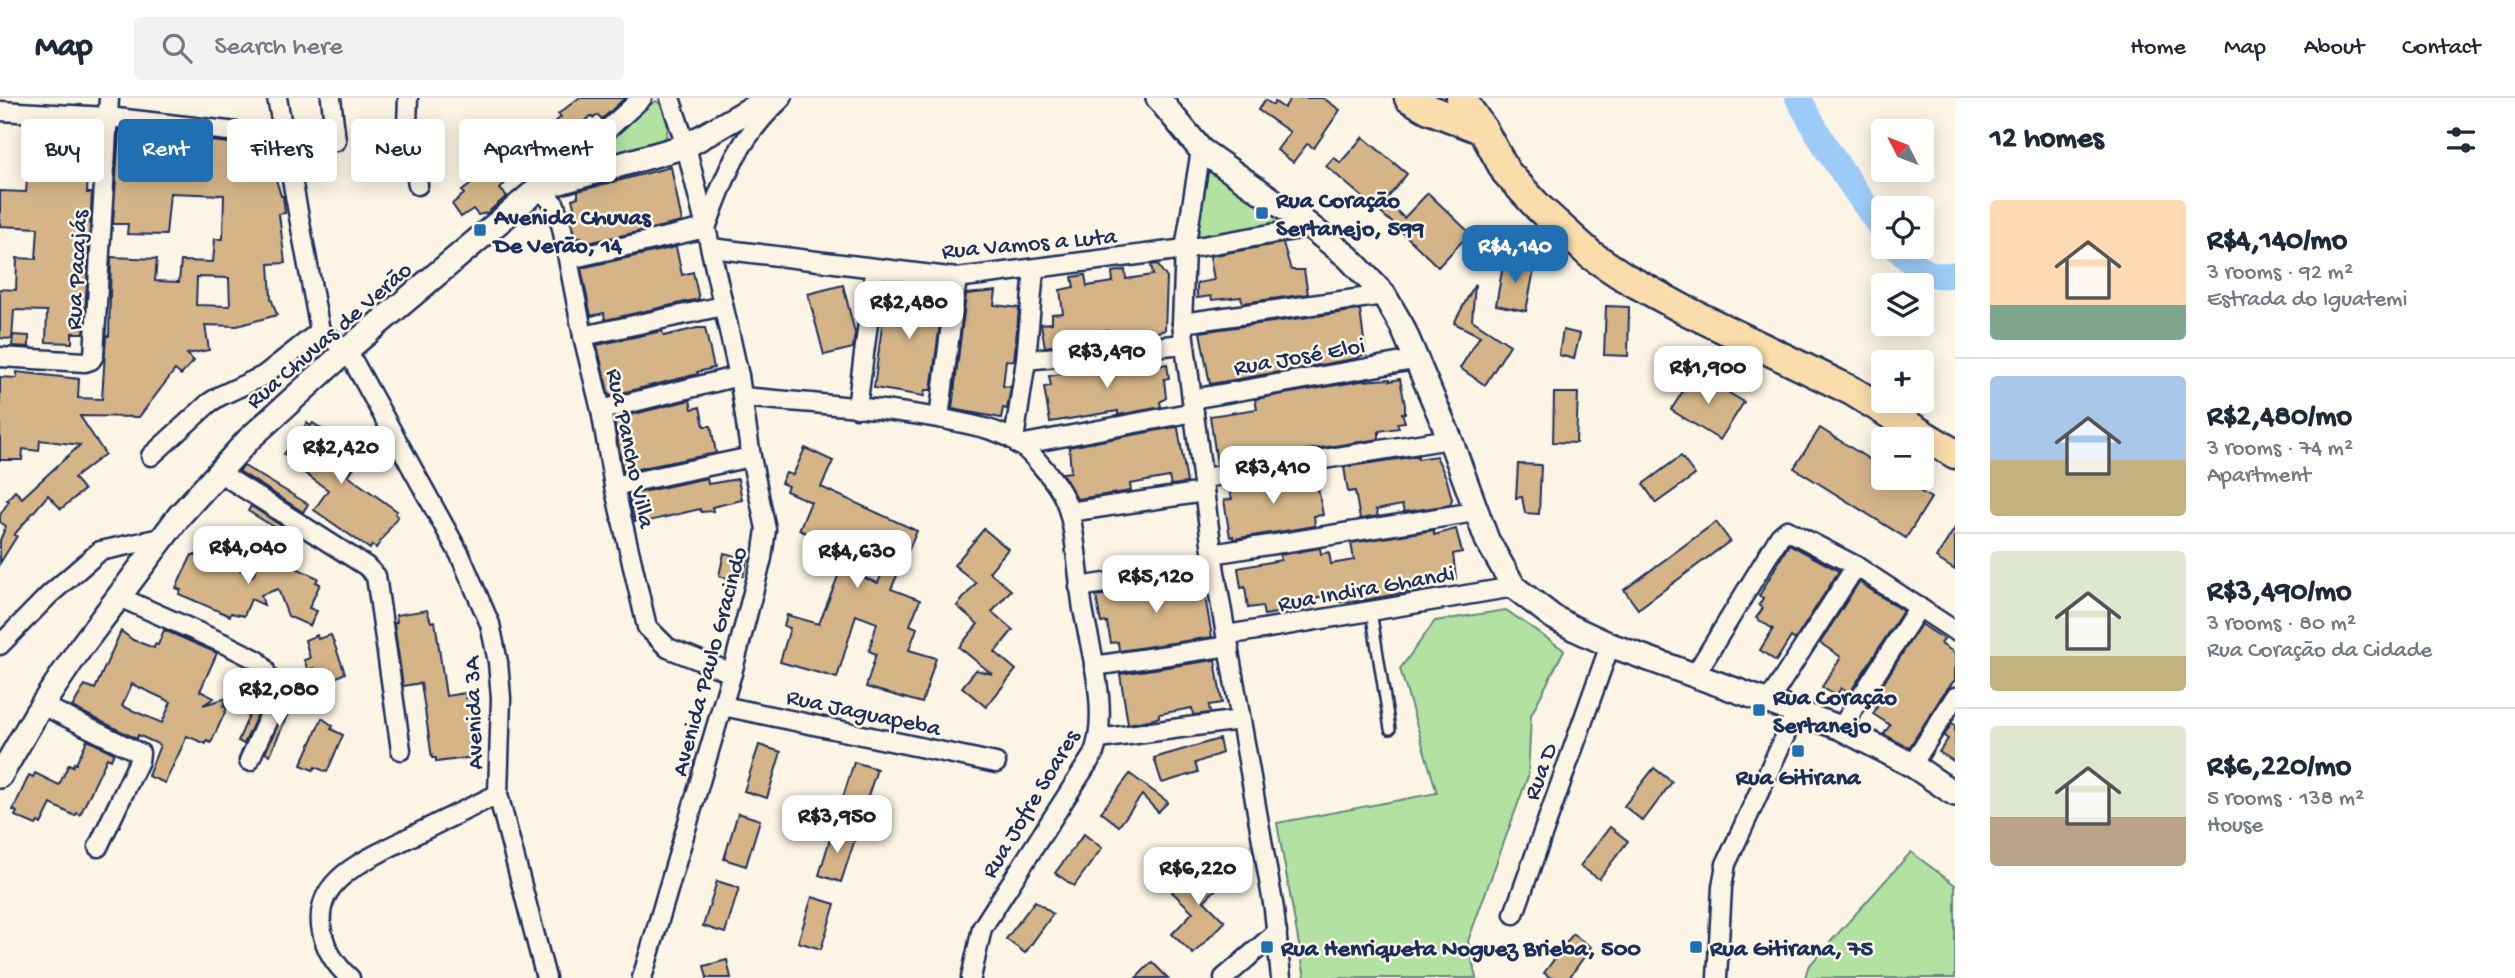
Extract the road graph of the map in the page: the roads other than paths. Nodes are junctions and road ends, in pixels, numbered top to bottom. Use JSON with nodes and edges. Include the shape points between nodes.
{"nodes":[{"id":1,"x":109,"y":98,"type":"edge"},
{"id":2,"x":277,"y":98,"type":"edge"},
{"id":3,"x":331,"y":98,"type":"edge"},
{"id":4,"x":408,"y":98,"type":"edge"},
{"id":5,"x":642,"y":98,"type":"edge"},
{"id":6,"x":670,"y":98,"type":"edge"},
{"id":7,"x":770,"y":98,"type":"edge"},
{"id":8,"x":782,"y":98,"type":"edge"},
{"id":9,"x":1158,"y":98,"type":"edge"},
{"id":10,"x":1461,"y":98,"type":"edge"},
{"id":11,"x":1429,"y":102,"type":"edge"},
{"id":12,"x":1171,"y":108,"type":"edge"},
{"id":13,"x":0,"y":111,"type":"edge"},
{"id":14,"x":108,"y":117,"type":"junction"},
{"id":15,"x":333,"y":119,"type":"edge"},
{"id":16,"x":616,"y":122,"type":"edge"},
{"id":17,"x":1483,"y":130,"type":"junction"},
{"id":18,"x":227,"y":131,"type":"edge"},
{"id":19,"x":686,"y":146,"type":"junction"},
{"id":20,"x":1201,"y":150,"type":"junction"},
{"id":21,"x":616,"y":166,"type":"edge"},
{"id":22,"x":559,"y":182,"type":"edge"},
{"id":23,"x":418,"y":185,"type":"dead end"},
{"id":24,"x":538,"y":188,"type":"junction"},
{"id":25,"x":1311,"y":227,"type":"junction"},
{"id":26,"x":706,"y":228,"type":"junction"},
{"id":27,"x":711,"y":248,"type":"junction"},
{"id":28,"x":1185,"y":249,"type":"junction"},
{"id":29,"x":569,"y":259,"type":"junction"},
{"id":30,"x":875,"y":269,"type":"junction"},
{"id":31,"x":1034,"y":270,"type":"junction"},
{"id":32,"x":957,"y":278,"type":"junction"},
{"id":33,"x":1384,"y":295,"type":"junction"},
{"id":34,"x":723,"y":306,"type":"junction"},
{"id":35,"x":1182,"y":323,"type":"junction"},
{"id":36,"x":320,"y":331,"type":"junction"},
{"id":37,"x":583,"y":336,"type":"junction"},
{"id":38,"x":1184,"y":344,"type":"junction"},
{"id":39,"x":346,"y":350,"type":"junction"},
{"id":40,"x":0,"y":357,"type":"edge"},
{"id":41,"x":1026,"y":360,"type":"junction"},
{"id":42,"x":1414,"y":360,"type":"junction"},
{"id":43,"x":738,"y":376,"type":"junction"},
{"id":44,"x":743,"y":397,"type":"junction"},
{"id":45,"x":1193,"y":406,"type":"junction"},
{"id":46,"x":857,"y":408,"type":"junction"},
{"id":47,"x":601,"y":410,"type":"junction"},
{"id":48,"x":939,"y":418,"type":"junction"},
{"id":49,"x":1450,"y":439,"type":"junction"},
{"id":50,"x":1017,"y":442,"type":"junction"},
{"id":51,"x":1955,"y":454,"type":"edge"},
{"id":52,"x":150,"y":456,"type":"dead end"},
{"id":53,"x":751,"y":457,"type":"junction"},
{"id":54,"x":217,"y":471,"type":"junction"},
{"id":55,"x":1204,"y":485,"type":"junction"},
{"id":56,"x":614,"y":486,"type":"junction"},
{"id":57,"x":1069,"y":512,"type":"junction"},
{"id":58,"x":1475,"y":512,"type":"junction"},
{"id":59,"x":161,"y":538,"type":"junction"},
{"id":60,"x":1213,"y":560,"type":"junction"},
{"id":61,"x":1856,"y":566,"type":"junction"},
{"id":62,"x":1079,"y":587,"type":"junction"},
{"id":63,"x":1514,"y":587,"type":"junction"},
{"id":64,"x":117,"y":596,"type":"junction"},
{"id":65,"x":1919,"y":607,"type":"junction"},
{"id":66,"x":1371,"y":611,"type":"junction"},
{"id":67,"x":1955,"y":631,"type":"edge"},
{"id":68,"x":1228,"y":641,"type":"junction"},
{"id":69,"x":0,"y":645,"type":"edge"},
{"id":70,"x":1610,"y":645,"type":"junction"},
{"id":71,"x":1094,"y":666,"type":"junction"},
{"id":72,"x":732,"y":673,"type":"junction"},
{"id":73,"x":1695,"y":675,"type":"junction"},
{"id":74,"x":1955,"y":698,"type":"edge"},
{"id":75,"x":1768,"y":702,"type":"junction"},
{"id":76,"x":42,"y":705,"type":"junction"},
{"id":77,"x":723,"y":706,"type":"junction"},
{"id":78,"x":1796,"y":712,"type":"junction"},
{"id":79,"x":1240,"y":720,"type":"junction"},
{"id":80,"x":1841,"y":728,"type":"junction"},
{"id":81,"x":1390,"y":729,"type":"dead end"},
{"id":82,"x":1099,"y":739,"type":"junction"},
{"id":83,"x":401,"y":750,"type":"dead end"},
{"id":84,"x":249,"y":761,"type":"dead end"},
{"id":85,"x":996,"y":763,"type":"dead end"},
{"id":86,"x":1912,"y":765,"type":"junction"},
{"id":87,"x":0,"y":776,"type":"edge"},
{"id":88,"x":498,"y":794,"type":"junction"},
{"id":89,"x":1955,"y":794,"type":"edge"},
{"id":90,"x":98,"y":847,"type":"dead end"},
{"id":91,"x":1514,"y":914,"type":"dead end"},
{"id":92,"x":1277,"y":932,"type":"junction"},
{"id":93,"x":350,"y":978,"type":"edge"},
{"id":94,"x":546,"y":978,"type":"edge"},
{"id":95,"x":642,"y":978,"type":"edge"},
{"id":96,"x":971,"y":978,"type":"edge"},
{"id":97,"x":1224,"y":978,"type":"edge"},
{"id":98,"x":1281,"y":978,"type":"edge"},
{"id":99,"x":1717,"y":978,"type":"edge"}],
"edges":[{"from":1,"to":14,"type":"street","name":"Rua Pacajás"},
{"from":2,"to":36,"type":"street"},
{"from":3,"to":15,"type":"street"},
{"from":4,"to":23,"type":"street","via":[[407,125]]},
{"from":5,"to":16,"type":"street"},
{"from":6,"to":19,"type":"street","name":"Avenida Paulo Gracindo"},
{"from":7,"to":19,"type":"street"},
{"from":8,"to":26,"type":"street","via":[[755,124],[737,151]]},
{"from":9,"to":12,"type":"street"},
{"from":10,"to":17,"type":"main road"},
{"from":11,"to":17,"type":"main road"},
{"from":12,"to":20,"type":"street"},
{"from":13,"to":14,"type":"street"},
{"from":14,"to":18,"type":"street"},
{"from":14,"to":40,"type":"street","name":"Rua Pacajás","via":[[94,355],[85,362]]},
{"from":17,"to":51,"type":"main road","via":[[1506,172],[1591,255],[1683,309],[1852,391]]},
{"from":19,"to":21,"type":"street"},
{"from":19,"to":26,"type":"street","name":"Avenida Paulo Gracindo"},
{"from":20,"to":25,"type":"street"},
{"from":20,"to":28,"type":"street"},
{"from":22,"to":24,"type":"street"},
{"from":24,"to":29,"type":"street","name":"Rua Pancho Villa","via":[[555,205]]},
{"from":24,"to":39,"type":"street","name":"Rua Chuvas de Verão"},
{"from":25,"to":28,"type":"street","name":"Rua Vamos a Luta"},
{"from":25,"to":33,"type":"street"},
{"from":26,"to":27,"type":"street","name":"Avenida Paulo Gracindo"},
{"from":26,"to":29,"type":"street"},
{"from":27,"to":30,"type":"street","name":"Rua Vamos a Luta"},
{"from":27,"to":34,"type":"street","name":"Avenida Paulo Gracindo"},
{"from":28,"to":31,"type":"street","name":"Rua Vamos a Luta"},
{"from":28,"to":35,"type":"street"},
{"from":29,"to":37,"type":"street","name":"Rua Pancho Villa"},
{"from":30,"to":32,"type":"street","name":"Rua Vamos a Luta"},
{"from":30,"to":46,"type":"street"},
{"from":31,"to":32,"type":"street","name":"Rua Vamos a Luta"},
{"from":31,"to":41,"type":"street"},
{"from":32,"to":48,"type":"street"},
{"from":33,"to":35,"type":"street"},
{"from":33,"to":42,"type":"street"},
{"from":34,"to":37,"type":"street"},
{"from":34,"to":43,"type":"street","name":"Avenida Paulo Gracindo"},
{"from":35,"to":38,"type":"street"},
{"from":36,"to":39,"type":"street"},
{"from":36,"to":52,"type":"street","via":[[263,376],[209,403]]},
{"from":37,"to":47,"type":"street","name":"Rua Pancho Villa"},
{"from":38,"to":41,"type":"street"},
{"from":38,"to":45,"type":"street"},
{"from":39,"to":54,"type":"street","name":"Rua Chuvas de Verão"},
{"from":39,"to":88,"type":"street","name":"Avenida 3A","via":[[460,555],[490,624],[498,662],[502,727]]},
{"from":41,"to":50,"type":"street"},
{"from":42,"to":45,"type":"street","name":"Rua José Eloi"},
{"from":42,"to":49,"type":"street"},
{"from":43,"to":44,"type":"street","name":"Avenida Paulo Gracindo"},
{"from":43,"to":47,"type":"street"},
{"from":44,"to":46,"type":"street","name":"Rua Jofre Soares"},
{"from":44,"to":53,"type":"street","name":"Avenida Paulo Gracindo"},
{"from":45,"to":50,"type":"street","name":"Rua José Eloi"},
{"from":45,"to":55,"type":"street"},
{"from":46,"to":48,"type":"street","name":"Rua Jofre Soares"},
{"from":47,"to":56,"type":"street","name":"Rua Pancho Villa"},
{"from":48,"to":50,"type":"street","name":"Rua Jofre Soares","via":[[985,428]]},
{"from":49,"to":55,"type":"street"},
{"from":49,"to":58,"type":"street"},
{"from":50,"to":57,"type":"street","name":"Rua Jofre Soares","via":[[1055,483]]},
{"from":53,"to":56,"type":"street"},
{"from":53,"to":72,"type":"street","name":"Avenida Paulo Gracindo","via":[[766,529],[765,545]]},
{"from":54,"to":59,"type":"street","name":"Rua Chuvas de Verão"},
{"from":54,"to":83,"type":"street","via":[[376,576]]},
{"from":55,"to":57,"type":"street"},
{"from":55,"to":60,"type":"street"},
{"from":56,"to":72,"type":"street","name":"Rua Pancho Villa","via":[[647,627],[668,648]]},
{"from":57,"to":62,"type":"street","name":"Rua Jofre Soares"},
{"from":58,"to":60,"type":"street"},
{"from":58,"to":63,"type":"street"},
{"from":59,"to":64,"type":"street","name":"Rua Chuvas de Verão"},
{"from":59,"to":69,"type":"street","via":[[100,551]]},
{"from":60,"to":62,"type":"street"},
{"from":60,"to":68,"type":"street"},
{"from":61,"to":65,"type":"street"},
{"from":61,"to":73,"type":"street","via":[[1787,530]]},
{"from":61,"to":75,"type":"street"},
{"from":62,"to":71,"type":"street","name":"Rua Jofre Soares"},
{"from":63,"to":66,"type":"street","name":"Rua Indira Ghandi"},
{"from":63,"to":70,"type":"street","via":[[1553,617]]},
{"from":64,"to":76,"type":"street","name":"Rua Chuvas de Verão"},
{"from":64,"to":84,"type":"street","via":[[227,645],[264,668],[274,695],[272,710]]},
{"from":65,"to":67,"type":"street"},
{"from":65,"to":80,"type":"street"},
{"from":66,"to":68,"type":"street","name":"Rua Indira Ghandi"},
{"from":66,"to":81,"type":"lane"},
{"from":68,"to":71,"type":"street","name":"Rua Indira Ghandi"},
{"from":68,"to":79,"type":"street"},
{"from":70,"to":73,"type":"street"},
{"from":70,"to":91,"type":"street","name":"Rua D"},
{"from":71,"to":82,"type":"street","name":"Rua Jofre Soares"},
{"from":72,"to":77,"type":"street","name":"Avenida Paulo Gracindo"},
{"from":73,"to":75,"type":"street"},
{"from":74,"to":86,"type":"street"},
{"from":75,"to":78,"type":"street"},
{"from":76,"to":87,"type":"street","name":"Rua Chuvas de Verão"},
{"from":76,"to":90,"type":"street","via":[[140,753]]},
{"from":77,"to":85,"type":"street","name":"Rua Jaguapeba"},
{"from":77,"to":95,"type":"street","name":"Avenida Paulo Gracindo"},
{"from":78,"to":80,"type":"street"},
{"from":78,"to":99,"type":"street","via":[[1726,864]]},
{"from":79,"to":82,"type":"street"},
{"from":79,"to":92,"type":"street"},
{"from":80,"to":86,"type":"street"},
{"from":82,"to":96,"type":"street","name":"Rua Jofre Soares","via":[[982,928]]},
{"from":86,"to":89,"type":"street"},
{"from":88,"to":93,"type":"street","via":[[374,856],[336,881],[322,906],[319,926],[333,959]]},
{"from":88,"to":94,"type":"street","name":"Avenida 3A"},
{"from":92,"to":97,"type":"street"},
{"from":92,"to":98,"type":"street"}]}
